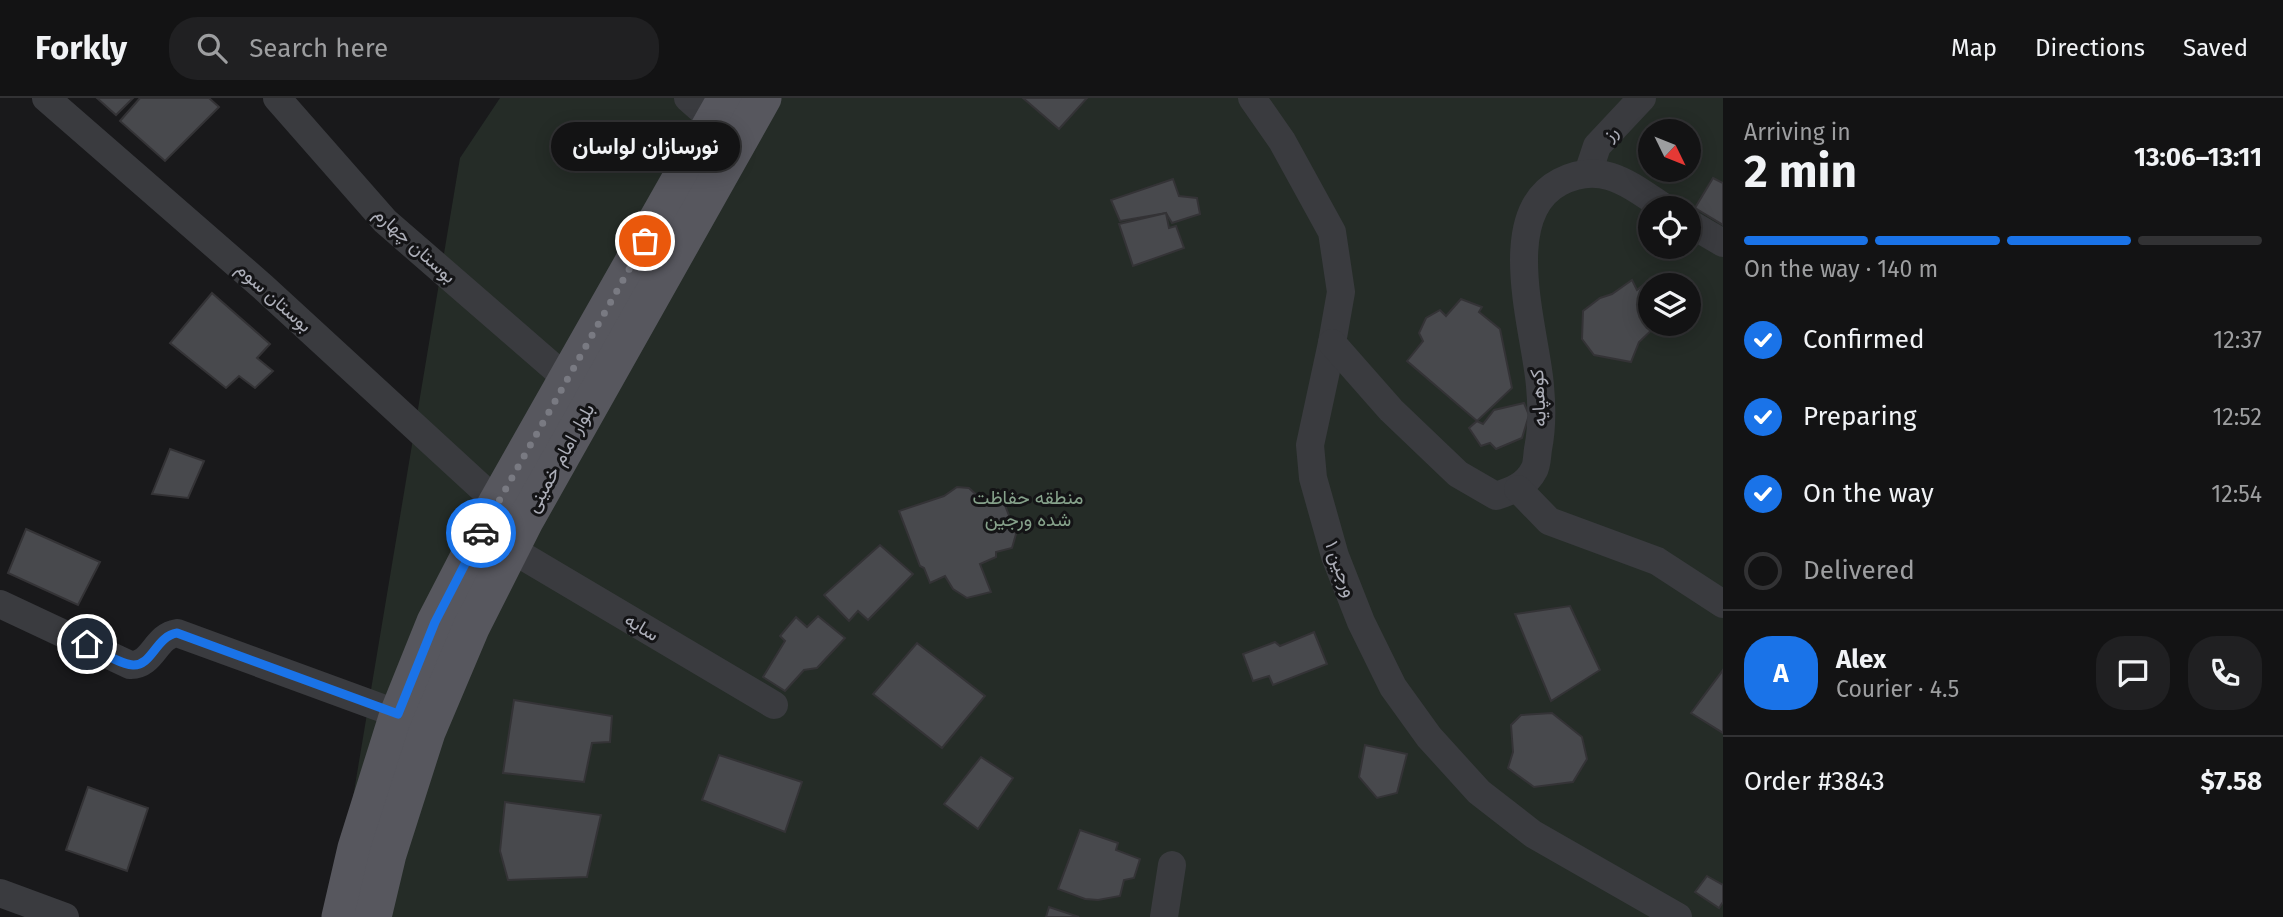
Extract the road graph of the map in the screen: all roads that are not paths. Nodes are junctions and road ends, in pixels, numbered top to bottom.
1 (46, 98) edge
2 (277, 98) edge
3 (763, 98) edge
4 (1252, 98) edge
5 (1643, 98) edge
6 (709, 106) edge
7 (1588, 173) junction
8 (1645, 196) edge
9 (1701, 230) edge
10 (1723, 243) edge
11 (1332, 343) junction
12 (567, 379) junction
13 (1518, 489) junction
14 (497, 502) junction
15 (510, 549) junction
16 (0, 604) edge
17 (1723, 604) edge
18 (774, 705) dead end
19 (398, 714) junction
20 (1172, 864) dead end
21 (0, 892) edge
22 (65, 917) edge
23 (340, 917) edge
24 (373, 917) edge
25 (1164, 917) edge
26 (1678, 917) edge

1 - 14 street, بوستان سوم
2 - 12 street, بوستان چهارم
3 - 15 main road, بلوار امام خمینی
4 - 11 street, ورجین ۱
5 - 7 street, رز
6 - 12 main road, بلوار امام خمینی
7 - 8 street
7 - 13 street, کوهپایه
9 - 10 street
11 - 13 street
11 - 26 street, ورجین ۱
12 - 14 main road, بلوار امام خمینی
13 - 17 street
14 - 19 main road, بلوار امام خمینی
15 - 18 street, سایه
15 - 24 main road, بلوار امام خمینی
16 - 19 street
19 - 23 main road, بلوار امام خمینی
20 - 25 street
21 - 22 street

